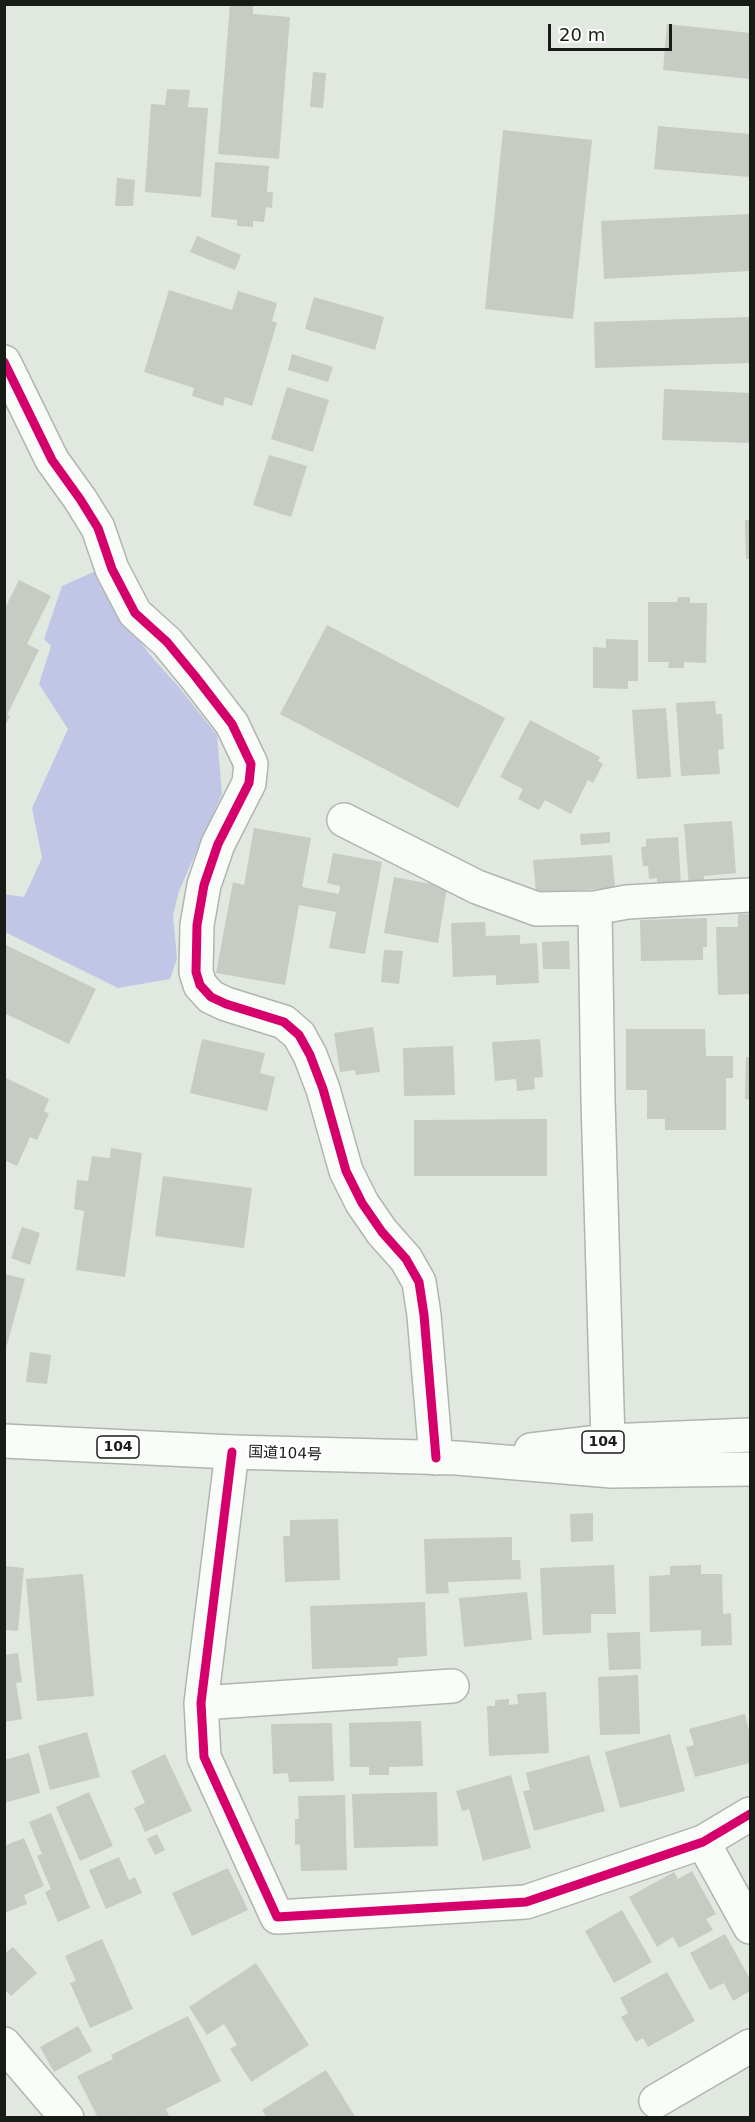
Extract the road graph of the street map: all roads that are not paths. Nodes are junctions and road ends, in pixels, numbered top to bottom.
1 (4, 362) edge
2 (344, 820) dead end
3 (750, 895) edge
4 (595, 908) junction
5 (750, 1435) edge
6 (4, 1441) edge
7 (608, 1441) junction
8 (232, 1452) junction
9 (447, 1458) junction
10 (750, 1469) edge
11 (452, 1686) dead end
12 (201, 1703) junction
13 (750, 1814) edge
14 (703, 1842) junction
15 (750, 1927) edge
16 (4, 2044) edge
17 (750, 2046) edge
18 (656, 2101) dead end
19 (67, 2118) edge

1 - 9 main road
2 - 4 main road
3 - 4 main road
4 - 7 main road
5 - 7 main road, 国道104号 / 104
6 - 8 main road, 国道104号 / 104
7 - 9 main road, 国道104号 / 104
8 - 9 main road, 国道104号 / 104
8 - 12 main road
9 - 10 main road, 国道104号 / 104
11 - 12 main road
12 - 14 main road
13 - 14 main road
14 - 15 main road
16 - 19 main road
17 - 18 main road

